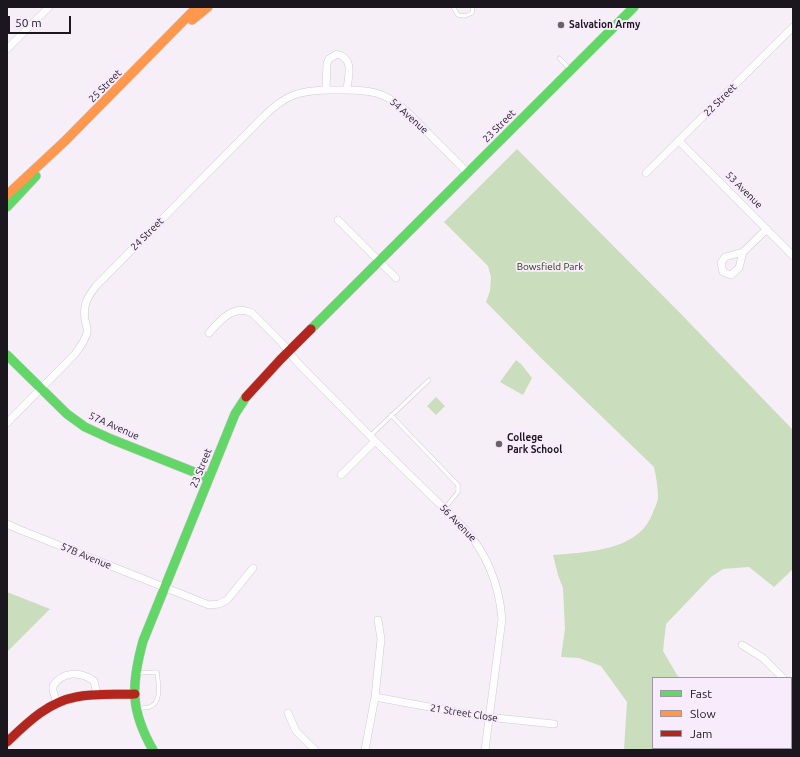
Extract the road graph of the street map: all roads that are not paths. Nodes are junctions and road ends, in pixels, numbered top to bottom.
1 (49, 7) edge
2 (197, 7) edge
3 (208, 7) edge
4 (453, 7) edge
5 (473, 7) edge
6 (629, 9) edge
7 (793, 27) edge
8 (160, 46) junction
9 (7, 49) edge
10 (559, 58) dead end
11 (571, 70) junction
12 (326, 90) junction
13 (347, 90) junction
14 (288, 97) joint
15 (65, 141) junction
16 (679, 141) junction
17 (468, 173) junction
18 (646, 173) dead end
19 (7, 195) edge
20 (7, 207) edge
21 (338, 220) dead end
22 (767, 229) junction
23 (743, 252) dead end
24 (793, 256) edge
25 (380, 262) junction
26 (396, 278) dead end
27 (209, 333) dead end
28 (289, 352) junction
29 (7, 355) edge
30 (429, 380) dead end
31 (41, 389) junction
32 (391, 416) junction
33 (7, 423) edge
34 (373, 439) junction
35 (341, 475) dead end
36 (209, 478) junction
37 (445, 508) junction
38 (7, 524) edge
39 (253, 568) dead end
40 (165, 588) junction
41 (378, 620) dead end
42 (742, 646) dead end
43 (135, 673) junction
44 (782, 677) edge
45 (135, 694) junction
46 (97, 695) junction
47 (375, 697) junction
48 (57, 703) junction
49 (136, 709) junction
50 (288, 713) dead end
51 (490, 717) junction
52 (554, 724) dead end
53 (7, 742) edge
54 (153, 750) edge
55 (315, 750) edge
56 (365, 750) edge
57 (485, 750) edge

1 - 9 street
2 - 8 street, 25 Street
3 - 8 street, 25 Street
4 - 5 lane
6 - 11 street, 23 Street
7 - 16 street, 22 Street
8 - 15 street, 25 Street
10 - 11 lane
11 - 17 street, 23 Street
12 - 13 street, 54 Avenue
12 - 13 street
12 - 14 street, 54 Avenue
13 - 17 street, 54 Avenue
14 - 31 street, 24 Street
15 - 19 street, 25 Street
15 - 20 street, 25 Street
16 - 18 street, 22 Street
16 - 22 street, 53 Avenue
17 - 25 street, 23 Street
21 - 25 street
22 - 23 street
22 - 24 street, 53 Avenue
25 - 26 street
25 - 28 street, 23 Street
27 - 28 street, 56 Avenue
28 - 34 street, 56 Avenue
28 - 36 street, 23 Street
29 - 31 street, 57A Avenue
30 - 32 lane
31 - 33 street, 24 Street
31 - 36 street, 57A Avenue
32 - 34 lane
32 - 37 lane
34 - 35 street
34 - 37 street, 56 Avenue
36 - 40 street, 23 Street
37 - 51 street, 56 Avenue
38 - 40 street, 57B Avenue
39 - 40 street, 57B Avenue
40 - 43 street, 23 Street
41 - 47 street
42 - 44 street
43 - 45 street, 23 Street
43 - 49 lane
45 - 46 street
45 - 49 street, 23 Street
46 - 48 street
46 - 48 street
47 - 51 street, 21 Street Close
47 - 56 street
48 - 53 street
49 - 54 street, 23 Street
50 - 55 street
51 - 52 street, 21 Street Close
51 - 57 street, 56 Avenue

